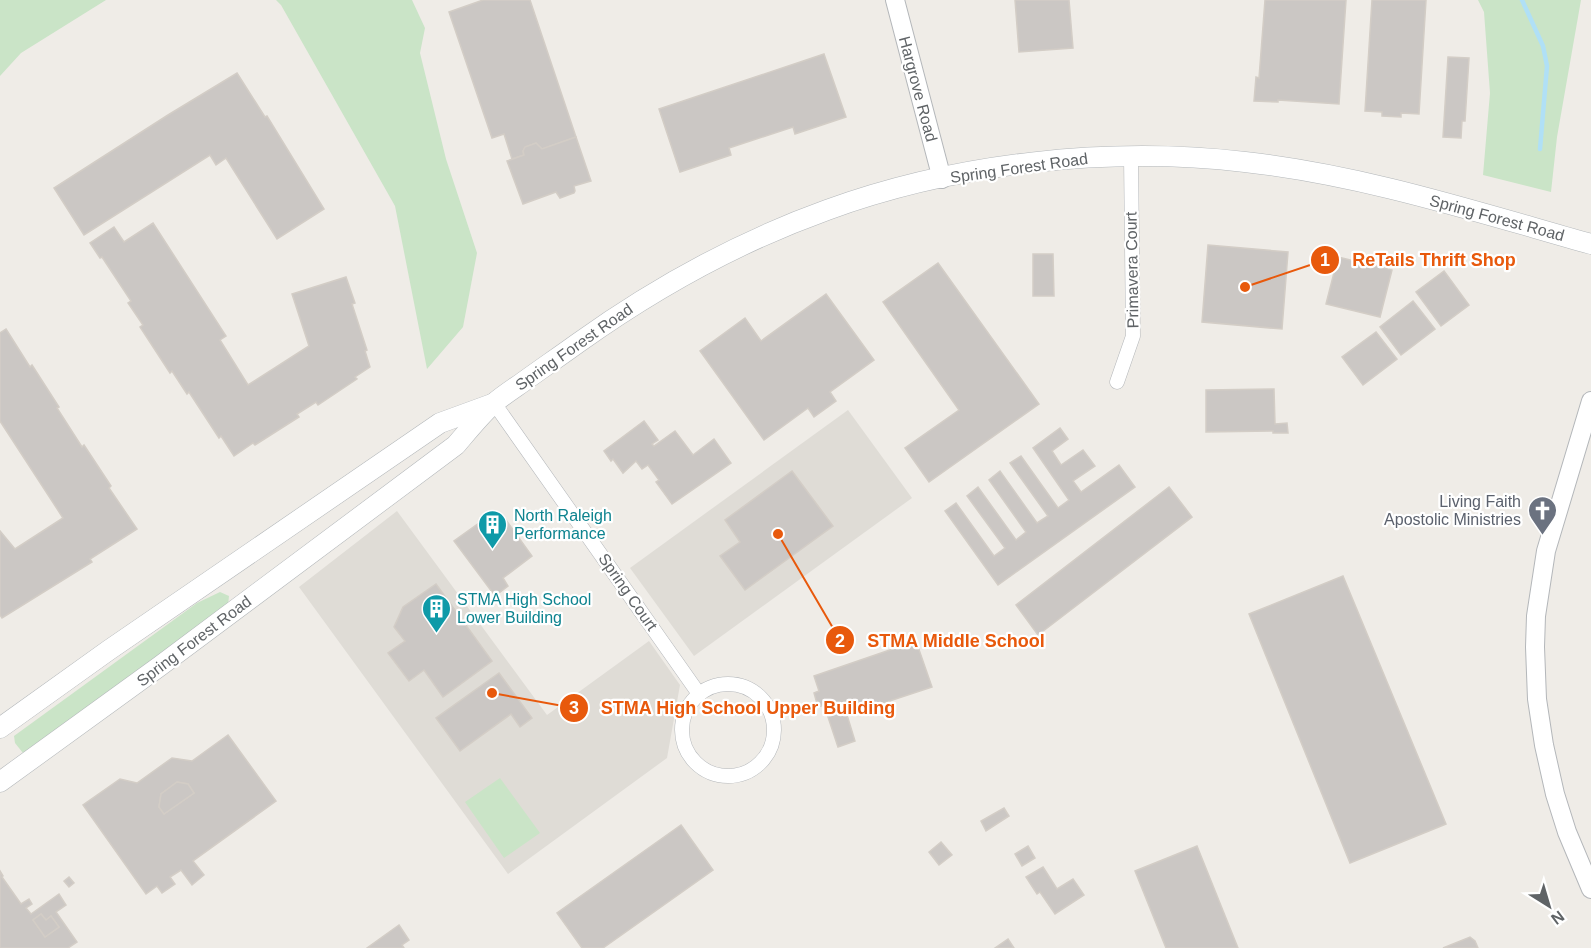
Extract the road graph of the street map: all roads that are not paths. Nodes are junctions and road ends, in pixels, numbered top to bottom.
1 (895, 0) edge
2 (1131, 156) junction
3 (942, 179) junction
4 (1591, 244) edge
5 (1117, 382) dead end
6 (1591, 401) edge
7 (494, 403) junction
8 (699, 694) junction
9 (0, 728) edge
10 (2, 774) edge
11 (1591, 889) edge

1 - 3 street, Hargrove Road
2 - 3 main road, Spring Forest Road
2 - 4 main road, Spring Forest Road
2 - 5 street, Primavera Court
3 - 7 main road, Spring Forest Road
6 - 11 street
7 - 8 street, Spring Court
7 - 9 main road, Spring Forest Road
7 - 10 main road, Spring Forest Road
8 - 8 street

